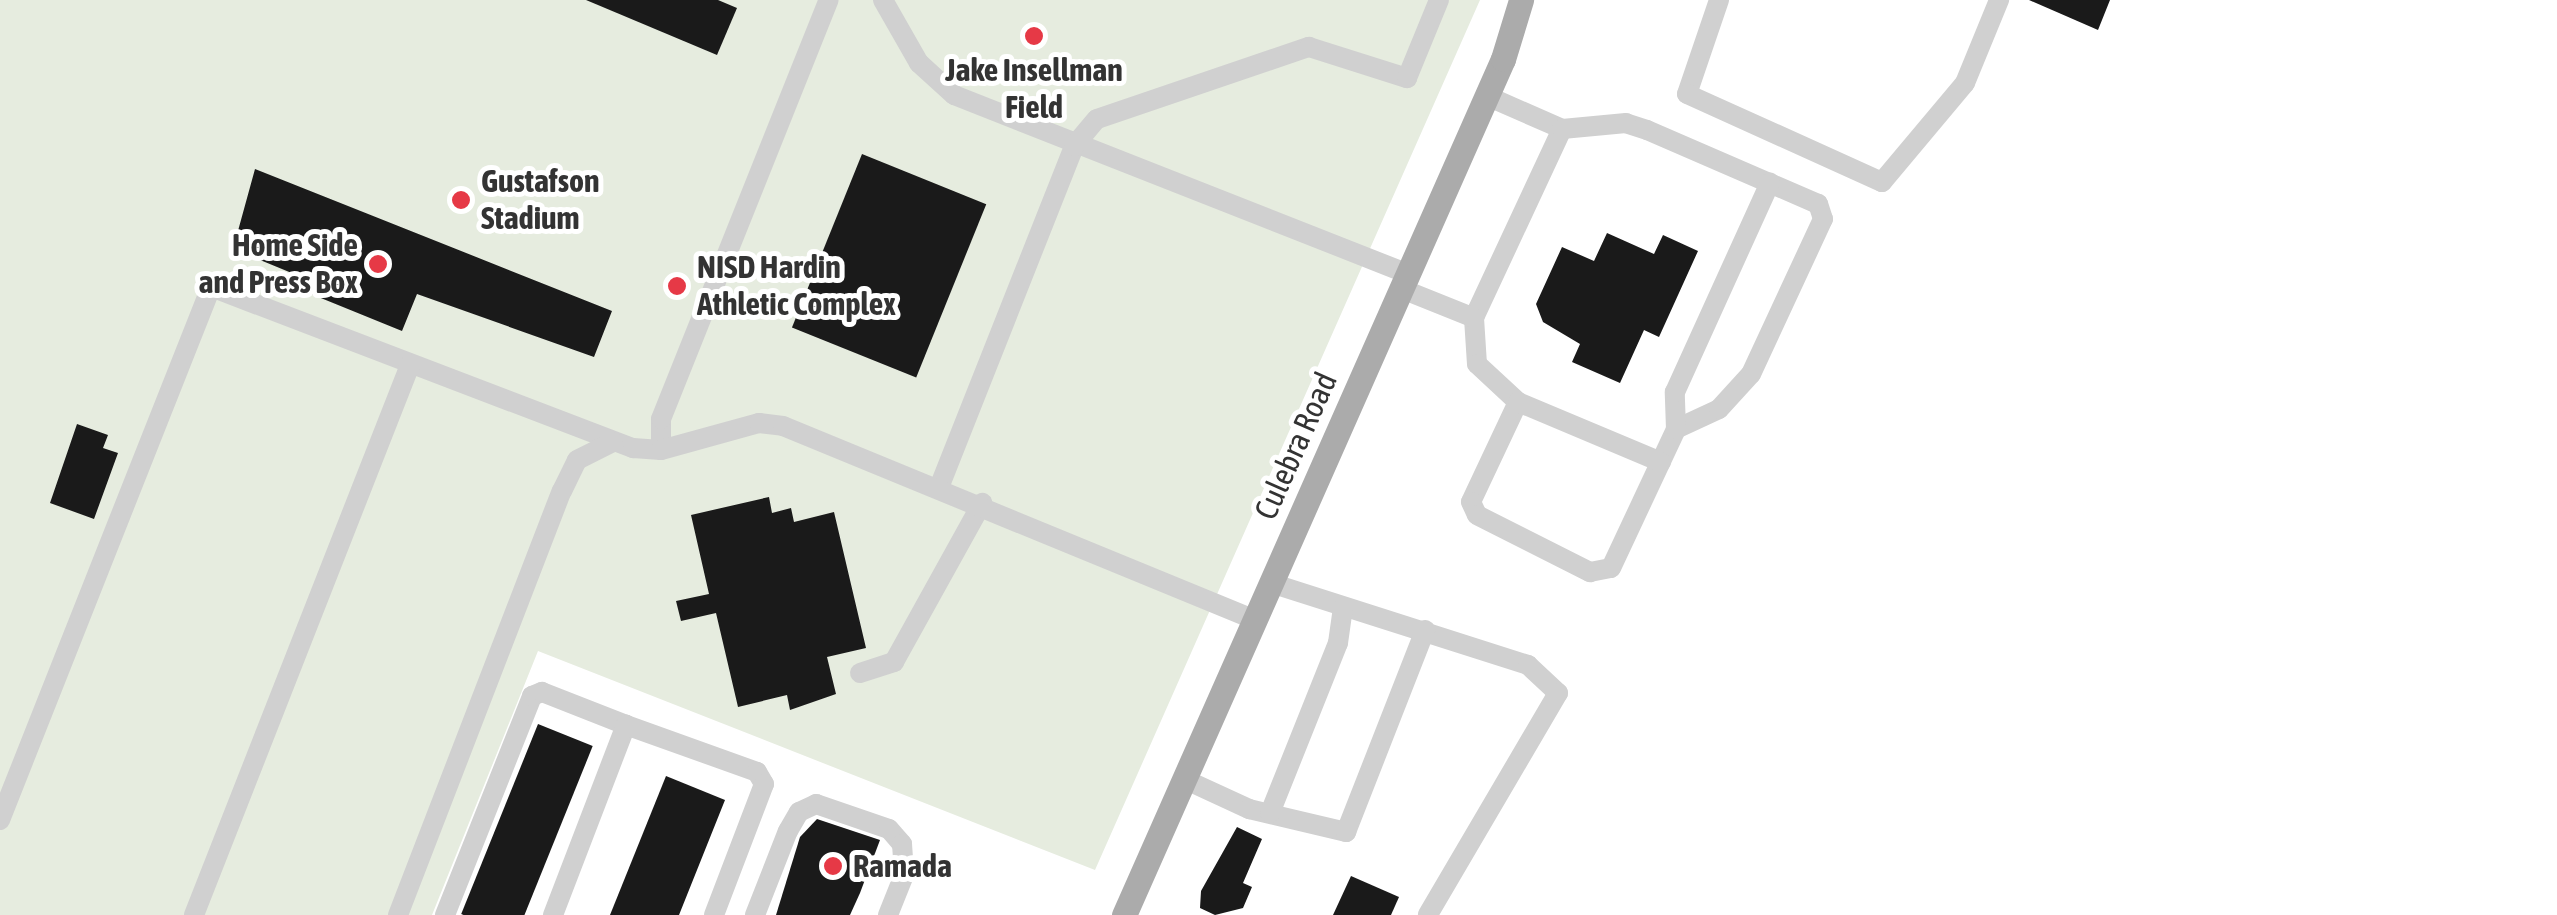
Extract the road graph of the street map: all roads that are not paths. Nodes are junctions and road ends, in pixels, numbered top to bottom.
1 (829, 0) edge
2 (883, 0) edge
3 (1439, 0) edge
4 (1521, 0) edge
5 (1719, 0) edge
6 (1999, 0) edge
7 (1488, 96) junction
8 (1562, 129) junction
9 (1074, 146) junction
10 (1770, 183) junction
11 (1405, 282) junction
12 (1474, 318) junction
13 (410, 365) junction
14 (1518, 402) junction
15 (1676, 429) junction
16 (613, 442) junction
17 (661, 450) junction
18 (1660, 462) junction
19 (940, 485) junction
20 (982, 503) junction
21 (1271, 583) junction
22 (1344, 607) junction
23 (1255, 620) junction
24 (1425, 630) junction
25 (860, 673) dead end
26 (626, 724) junction
27 (1184, 779) junction
28 (1270, 812) junction
29 (0, 820) edge
30 (194, 915) edge
31 (398, 915) edge
32 (445, 915) edge
33 (554, 915) edge
34 (714, 915) edge
35 (755, 915) edge
36 (888, 915) edge
37 (1124, 915) edge
38 (1428, 915) edge

1 - 17 lane
2 - 9 lane
3 - 9 lane
4 - 7 main road, Culebra Road
5 - 6 lane
7 - 8 lane
7 - 11 main road, Culebra Road
8 - 10 lane
8 - 12 lane
9 - 11 lane
9 - 19 lane
10 - 15 lane
10 - 15 lane
11 - 12 lane
11 - 21 main road, Culebra Road
12 - 14 lane
13 - 16 lane
13 - 29 lane
13 - 30 lane
14 - 18 lane
14 - 18 lane
15 - 18 lane
16 - 17 lane
16 - 31 lane
17 - 19 lane
19 - 20 lane
20 - 23 lane
20 - 25 lane
21 - 22 lane
21 - 23 main road, Culebra Road
22 - 24 lane
22 - 28 lane
23 - 27 main road, Culebra Road
24 - 28 lane
24 - 38 lane
26 - 32 lane
26 - 33 lane
26 - 34 lane
27 - 28 lane
27 - 37 main road, Culebra Road
35 - 36 lane

